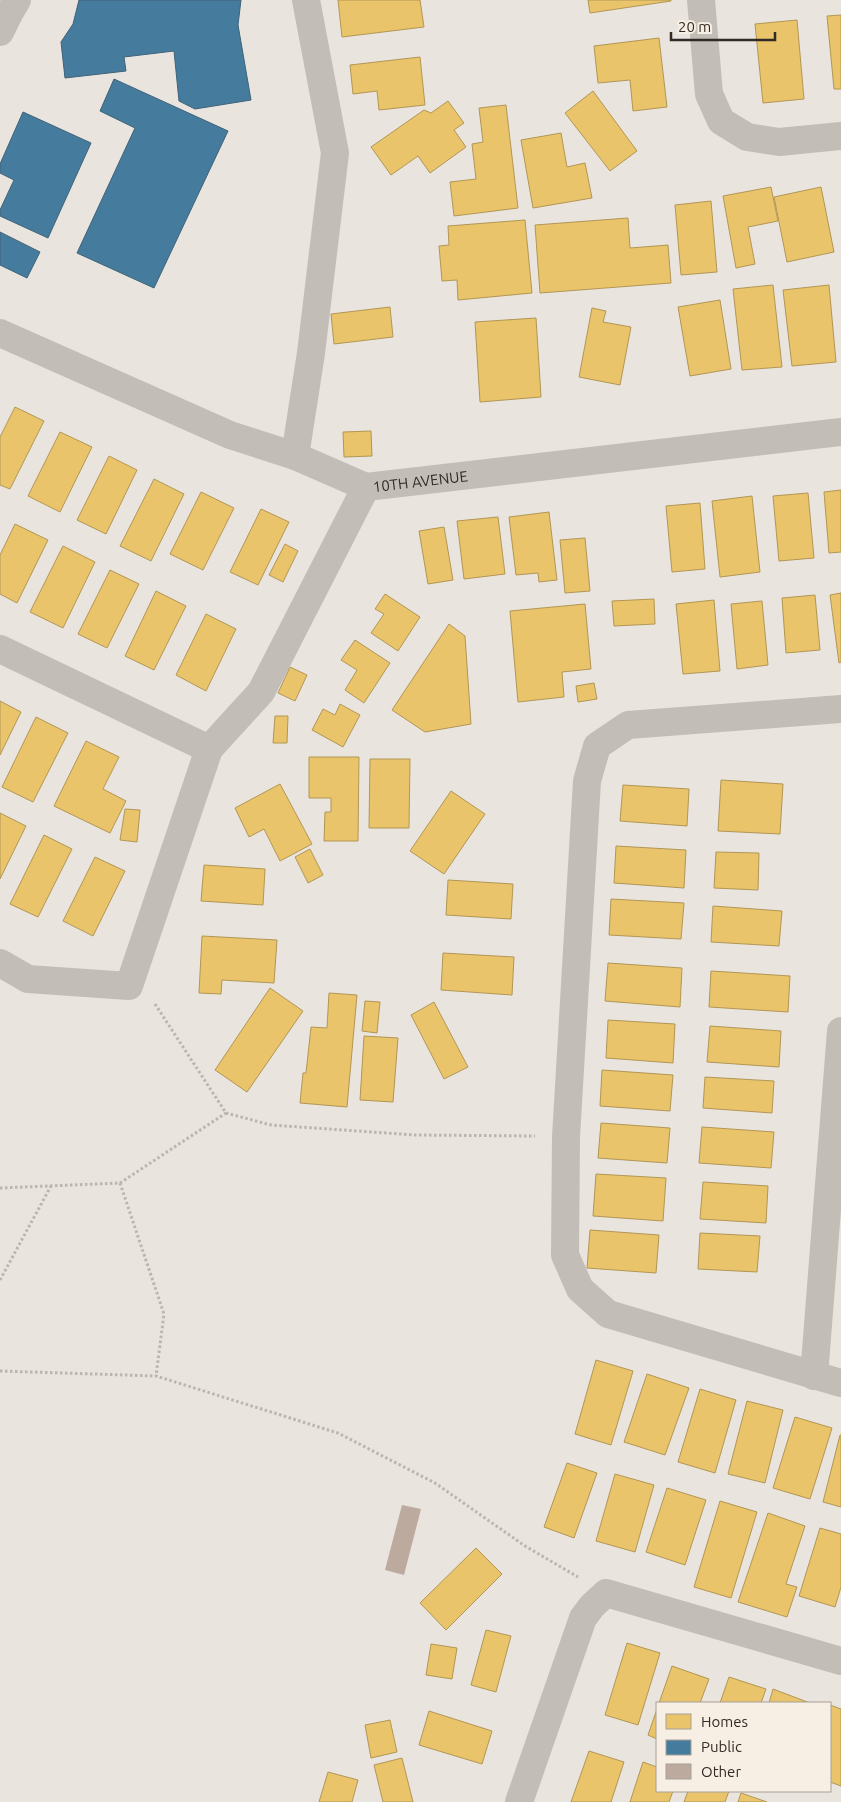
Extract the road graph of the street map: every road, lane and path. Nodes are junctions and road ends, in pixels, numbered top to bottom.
1 (18, 0) edge
2 (306, 0) edge
3 (701, 0) edge
4 (0, 32) edge
5 (841, 136) edge
6 (0, 333) edge
7 (841, 432) edge
8 (295, 456) junction
9 (366, 487) junction
10 (0, 649) edge
11 (841, 709) edge
12 (209, 749) junction
13 (0, 963) edge
14 (129, 986) junction
15 (841, 1030) edge
16 (226, 1112) junction
17 (566, 1137) junction
18 (120, 1183) junction
19 (51, 1186) junction
20 (0, 1188) edge
21 (0, 1280) edge
22 (0, 1371) edge
23 (156, 1376) junction
24 (814, 1376) junction
25 (841, 1383) edge
26 (606, 1593) junction
27 (841, 1661) edge
28 (519, 1802) edge

1 - 4 street
2 - 8 street
3 - 5 street
6 - 8 street, 10TH AVENUE
7 - 9 street, 10TH AVENUE
8 - 9 street, 10TH AVENUE
9 - 12 street
10 - 12 street
11 - 17 street
12 - 14 street
13 - 14 street
14 - 16 path
15 - 24 street
16 - 17 path
16 - 18 path
17 - 24 street
18 - 19 path
18 - 23 path
19 - 20 path
19 - 21 path
22 - 23 path
23 - 26 path
24 - 25 street
26 - 27 street
26 - 28 street

